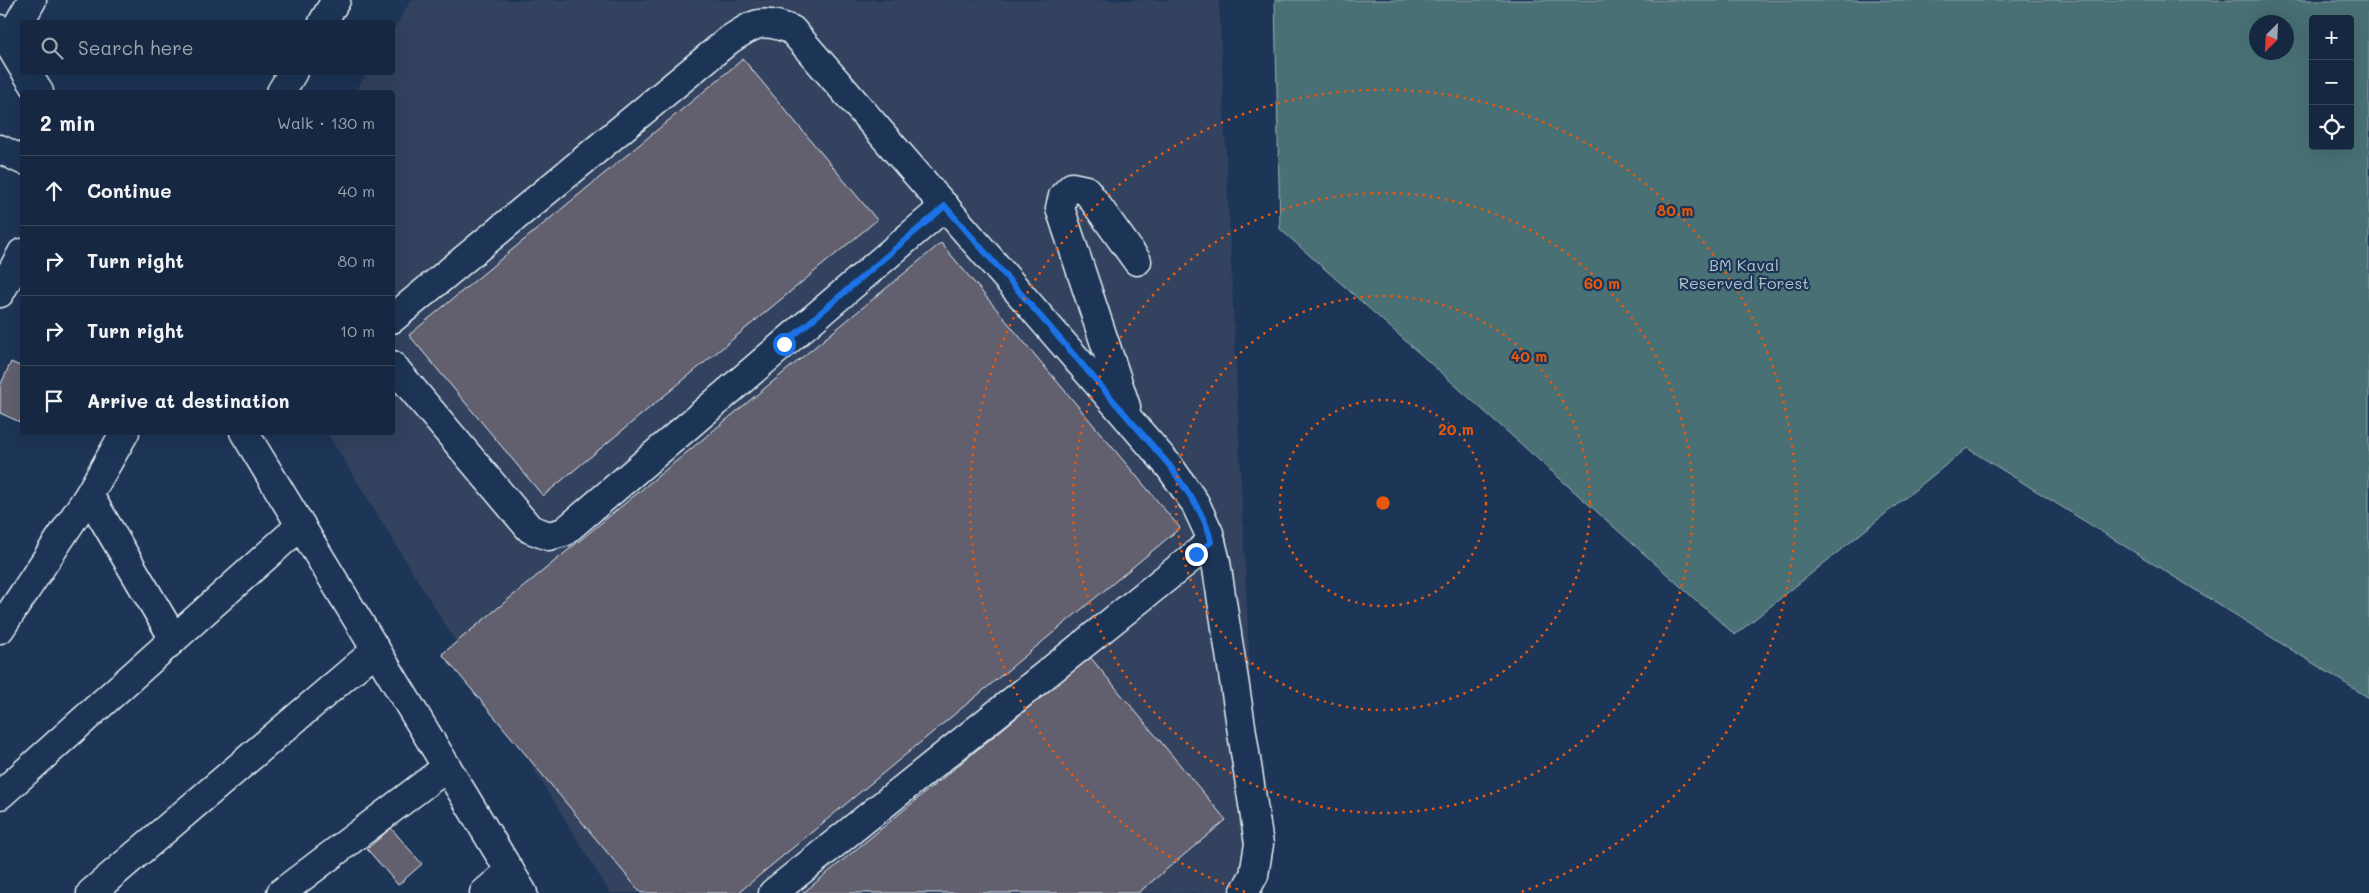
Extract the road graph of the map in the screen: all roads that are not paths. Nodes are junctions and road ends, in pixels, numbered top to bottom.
1 (32, 0) edge
2 (336, 0) edge
3 (324, 20) edge
4 (4, 36) edge
5 (20, 63) edge
6 (28, 75) edge
7 (291, 75) edge
8 (37, 90) edge
9 (282, 90) edge
10 (0, 149) edge
11 (20, 159) edge
12 (945, 206) junction
13 (20, 257) edge
14 (1137, 261) dead end
15 (0, 293) edge
16 (395, 317) edge
17 (395, 369) edge
18 (1130, 420) junction
19 (123, 435) edge
20 (246, 435) edge
21 (89, 495) junction
22 (300, 525) junction
23 (1211, 542) junction
24 (0, 629) edge
25 (174, 639) junction
26 (376, 650) junction
27 (447, 767) junction
28 (0, 795) edge
29 (516, 882) edge
30 (92, 893) edge
31 (281, 893) edge
32 (484, 893) edge
33 (773, 893) edge
34 (1244, 893) edge

1 - 4 street
2 - 3 street
4 - 5 street
6 - 8 street
7 - 9 street
10 - 11 street
12 - 16 street
12 - 17 street
12 - 18 street
13 - 15 street
14 - 18 street
18 - 23 street
19 - 21 street
20 - 22 street
21 - 24 street
21 - 25 street
22 - 25 street
22 - 26 street
23 - 33 street
23 - 34 street
25 - 28 street
26 - 27 street
26 - 30 street
27 - 29 street
27 - 31 street
29 - 32 street

